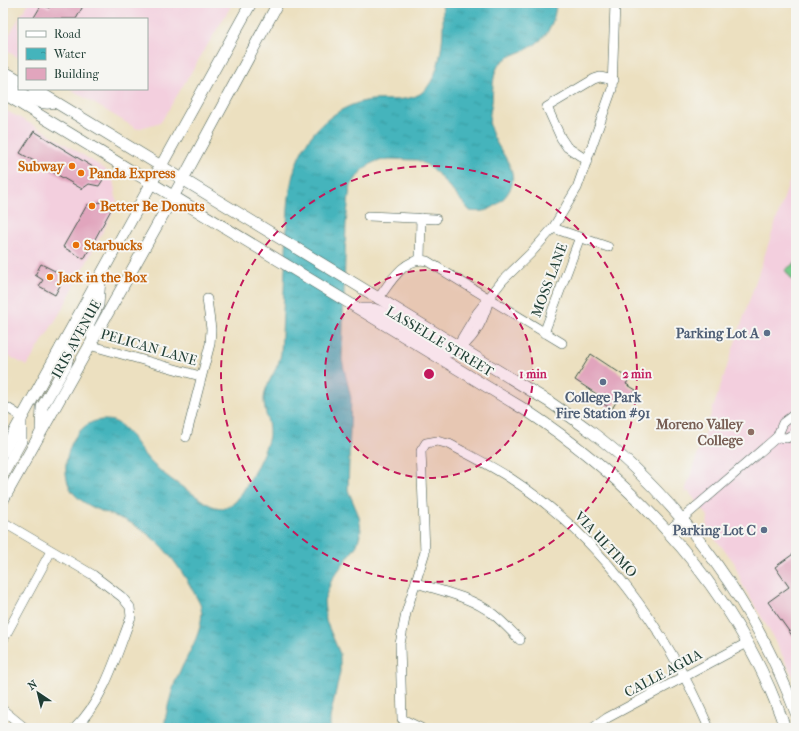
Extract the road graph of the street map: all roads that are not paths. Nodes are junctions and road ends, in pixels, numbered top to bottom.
1 (251, 3) edge
2 (278, 3) edge
3 (616, 3) edge
4 (3, 71) edge
5 (18, 79) edge
6 (614, 80) junction
7 (3, 83) edge
8 (36, 90) edge
9 (3, 93) edge
10 (55, 102) junction
11 (588, 161) junction
12 (160, 166) junction
13 (183, 179) junction
14 (152, 183) junction
15 (173, 195) junction
16 (368, 216) dead end
17 (420, 218) junction
18 (436, 219) dead end
19 (553, 228) junction
20 (580, 237) junction
21 (608, 247) dead end
22 (420, 259) junction
23 (100, 276) junction
24 (207, 299) dead end
25 (378, 299) junction
26 (489, 300) junction
27 (359, 309) junction
28 (544, 333) junction
29 (91, 341) junction
30 (562, 343) dead end
31 (61, 347) junction
32 (459, 348) junction
33 (200, 376) junction
34 (3, 405) edge
35 (796, 413) edge
36 (22, 418) junction
37 (41, 432) junction
38 (796, 432) edge
39 (186, 437) dead end
40 (777, 437) junction
41 (3, 452) edge
42 (3, 474) edge
43 (3, 500) edge
44 (682, 519) junction
45 (3, 522) edge
46 (668, 531) junction
47 (51, 551) junction
48 (416, 583) junction
49 (3, 640) edge
50 (520, 640) dead end
51 (747, 643) junction
52 (685, 677) junction
53 (795, 707) edge
54 (3, 710) edge
55 (25, 728) edge
56 (75, 728) edge
57 (421, 728) edge
58 (593, 728) edge
59 (709, 728) edge
60 (785, 728) edge

1 - 12 main road, IRIS AVENUE
2 - 13 main road, IRIS AVENUE
3 - 6 street
4 - 5 main road
6 - 11 street
6 - 11 street
7 - 10 main road
8 - 10 main road, LASSELLE STREET
9 - 14 main road, LASSELLE STREET
10 - 12 main road, LASSELLE STREET
11 - 19 street
12 - 13 main road, LASSELLE STREET
12 - 14 main road, IRIS AVENUE
13 - 15 main road, IRIS AVENUE
13 - 25 main road, LASSELLE STREET
14 - 15 main road, LASSELLE STREET
14 - 23 main road, IRIS AVENUE
15 - 27 main road, LASSELLE STREET
15 - 29 main road, IRIS AVENUE
16 - 17 street
17 - 18 street
17 - 22 street
19 - 20 street
19 - 26 street
20 - 21 street
20 - 28 street, MOSS LANE
22 - 25 street
22 - 26 street
23 - 29 main road
23 - 31 main road, IRIS AVENUE
24 - 33 street
25 - 32 main road, LASSELLE STREET
26 - 28 street
26 - 32 street
27 - 32 main road
27 - 46 main road, LASSELLE STREET
28 - 30 street
29 - 33 street, PELICAN LANE
29 - 37 main road, IRIS AVENUE
31 - 36 main road, IRIS AVENUE
31 - 37 main road
32 - 44 main road, LASSELLE STREET
33 - 39 street
34 - 36 street
35 - 40 street
36 - 41 main road, IRIS AVENUE
36 - 42 main road
37 - 43 main road, IRIS AVENUE
38 - 40 street
40 - 44 street
44 - 46 street
44 - 53 main road, LASSELLE STREET
45 - 47 street
46 - 51 main road, LASSELLE STREET
47 - 49 street
47 - 56 street
48 - 50 street
48 - 52 street, VIA ULTIMO
48 - 57 street
51 - 52 street, CALLE AGUA
51 - 53 main road
51 - 60 main road, LASSELLE STREET
52 - 58 street, CALLE AGUA
52 - 59 street, VIA ULTIMO
54 - 55 street

